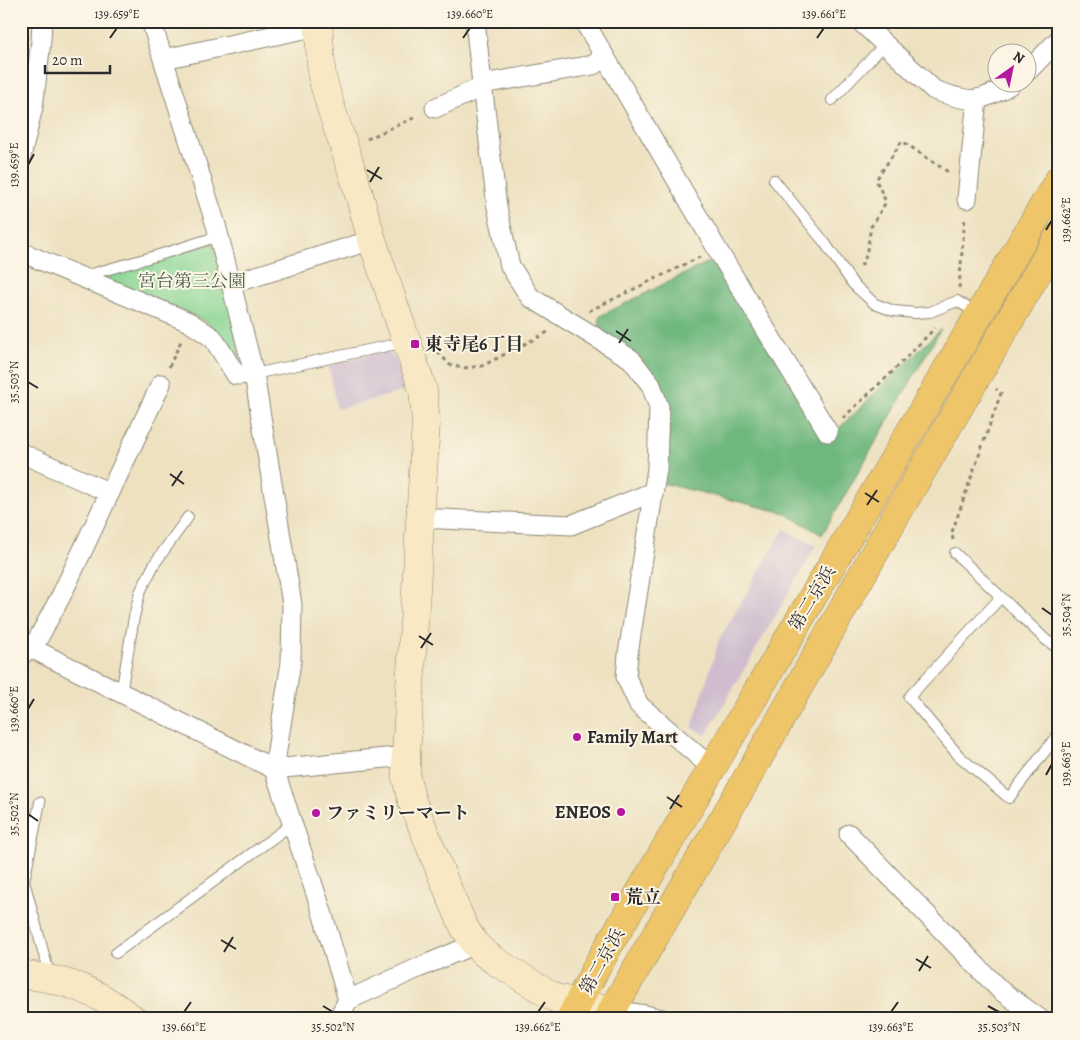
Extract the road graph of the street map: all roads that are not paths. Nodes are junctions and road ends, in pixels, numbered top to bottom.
1 (42, 21) edge
2 (151, 21) edge
3 (475, 21) edge
4 (584, 21) edge
5 (860, 21) edge
6 (318, 24) edge
7 (1059, 39) edge
8 (884, 44) junction
9 (605, 57) junction
10 (164, 59) junction
11 (1038, 61) edge
12 (482, 85) junction
13 (994, 92) edge
14 (977, 99) junction
15 (832, 100) dead end
16 (435, 108) road end
17 (21, 157) edge
18 (1059, 179) edge
19 (774, 180) dead end
20 (968, 193) road end
21 (219, 236) junction
22 (1059, 236) edge
23 (372, 240) junction
24 (21, 252) edge
25 (81, 277) junction
26 (231, 284) junction
27 (980, 314) junction
28 (407, 342) junction
29 (254, 374) junction
30 (161, 384) road end
31 (828, 432) road end
32 (21, 453) edge
33 (653, 492) junction
34 (110, 493) junction
35 (188, 517) dead end
36 (421, 518) junction
37 (954, 552) road end
38 (1000, 597) junction
39 (27, 645) edge
40 (1059, 649) edge
41 (21, 664) edge
42 (121, 693) junction
43 (1059, 733) edge
44 (406, 756) junction
45 (274, 768) junction
46 (712, 768) junction
47 (40, 802) dead end
48 (292, 824) junction
49 (849, 834) dead end
50 (475, 944) junction
51 (116, 953) dead end
52 (21, 974) edge
53 (51, 978) junction
54 (348, 1000) junction
55 (574, 1011) edge
56 (609, 1015) edge
57 (132, 1019) edge
58 (338, 1019) edge
59 (662, 1019) edge
60 (1040, 1019) edge

1 - 17 street
2 - 10 street
3 - 12 street
4 - 9 street
5 - 8 street
6 - 10 street
6 - 23 street
7 - 11 street
8 - 14 street
8 - 15 lane
9 - 12 street
9 - 31 street
10 - 21 street
12 - 16 street
12 - 33 street
13 - 14 street
14 - 20 street
18 - 27 highway, 第二京浜
19 - 27 lane
21 - 25 lane
21 - 26 street
22 - 56 highway, 第二京浜
23 - 26 street
23 - 28 street
24 - 25 street
25 - 29 street
26 - 29 street
27 - 46 highway, 第二京浜
28 - 29 lane
28 - 36 street
29 - 45 street
30 - 34 street
32 - 34 street
33 - 36 street
33 - 46 street
34 - 39 street
35 - 42 lane
36 - 44 street
37 - 38 lane
38 - 40 lane
38 - 43 lane
39 - 41 lane
39 - 42 street
42 - 45 street
44 - 45 street
44 - 50 street
45 - 48 street
46 - 55 highway, 第二京浜
47 - 53 lane
48 - 51 lane
48 - 54 street
49 - 60 street
50 - 54 street
50 - 55 street
52 - 53 street
53 - 57 street
54 - 58 street
55 - 56 street
56 - 59 street

